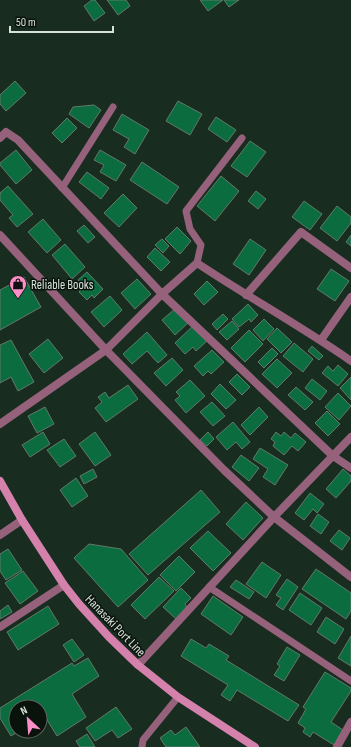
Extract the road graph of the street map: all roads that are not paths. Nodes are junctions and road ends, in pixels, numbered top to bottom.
1 (113, 107) dead end
2 (0, 138) edge
3 (242, 138) dead end
4 (62, 188) junction
5 (0, 235) edge
6 (197, 264) junction
7 (351, 268) edge
8 (162, 294) junction
9 (246, 295) junction
10 (351, 298) edge
11 (321, 340) junction
12 (106, 350) junction
13 (351, 361) edge
14 (0, 424) edge
15 (351, 436) edge
16 (333, 456) junction
17 (351, 468) edge
18 (0, 481) edge
19 (274, 517) junction
20 (22, 520) junction
21 (0, 535) edge
22 (351, 577) edge
23 (64, 585) junction
24 (209, 587) junction
25 (0, 627) edge
26 (138, 665) junction
27 (351, 681) edge
28 (178, 697) junction
29 (351, 722) edge
30 (142, 747) edge
31 (255, 747) edge
32 (337, 747) edge

1 - 4 lane
2 - 4 street
3 - 6 lane
4 - 8 street
5 - 12 street
6 - 8 street
6 - 9 street
7 - 9 street
8 - 12 street
8 - 16 street
9 - 11 street
10 - 11 street
11 - 13 street
12 - 14 street
12 - 19 street
15 - 16 street
16 - 17 street
16 - 19 street
18 - 20 main road, Hanasaki Port Line
19 - 22 street
19 - 24 street
20 - 21 street
20 - 23 main road, Hanasaki Port Line
23 - 25 street
23 - 26 main road, Hanasaki Port Line
24 - 26 street
24 - 27 lane
26 - 28 main road, Hanasaki Port Line
28 - 30 lane
28 - 31 main road, Hanasaki Port Line
29 - 32 street

